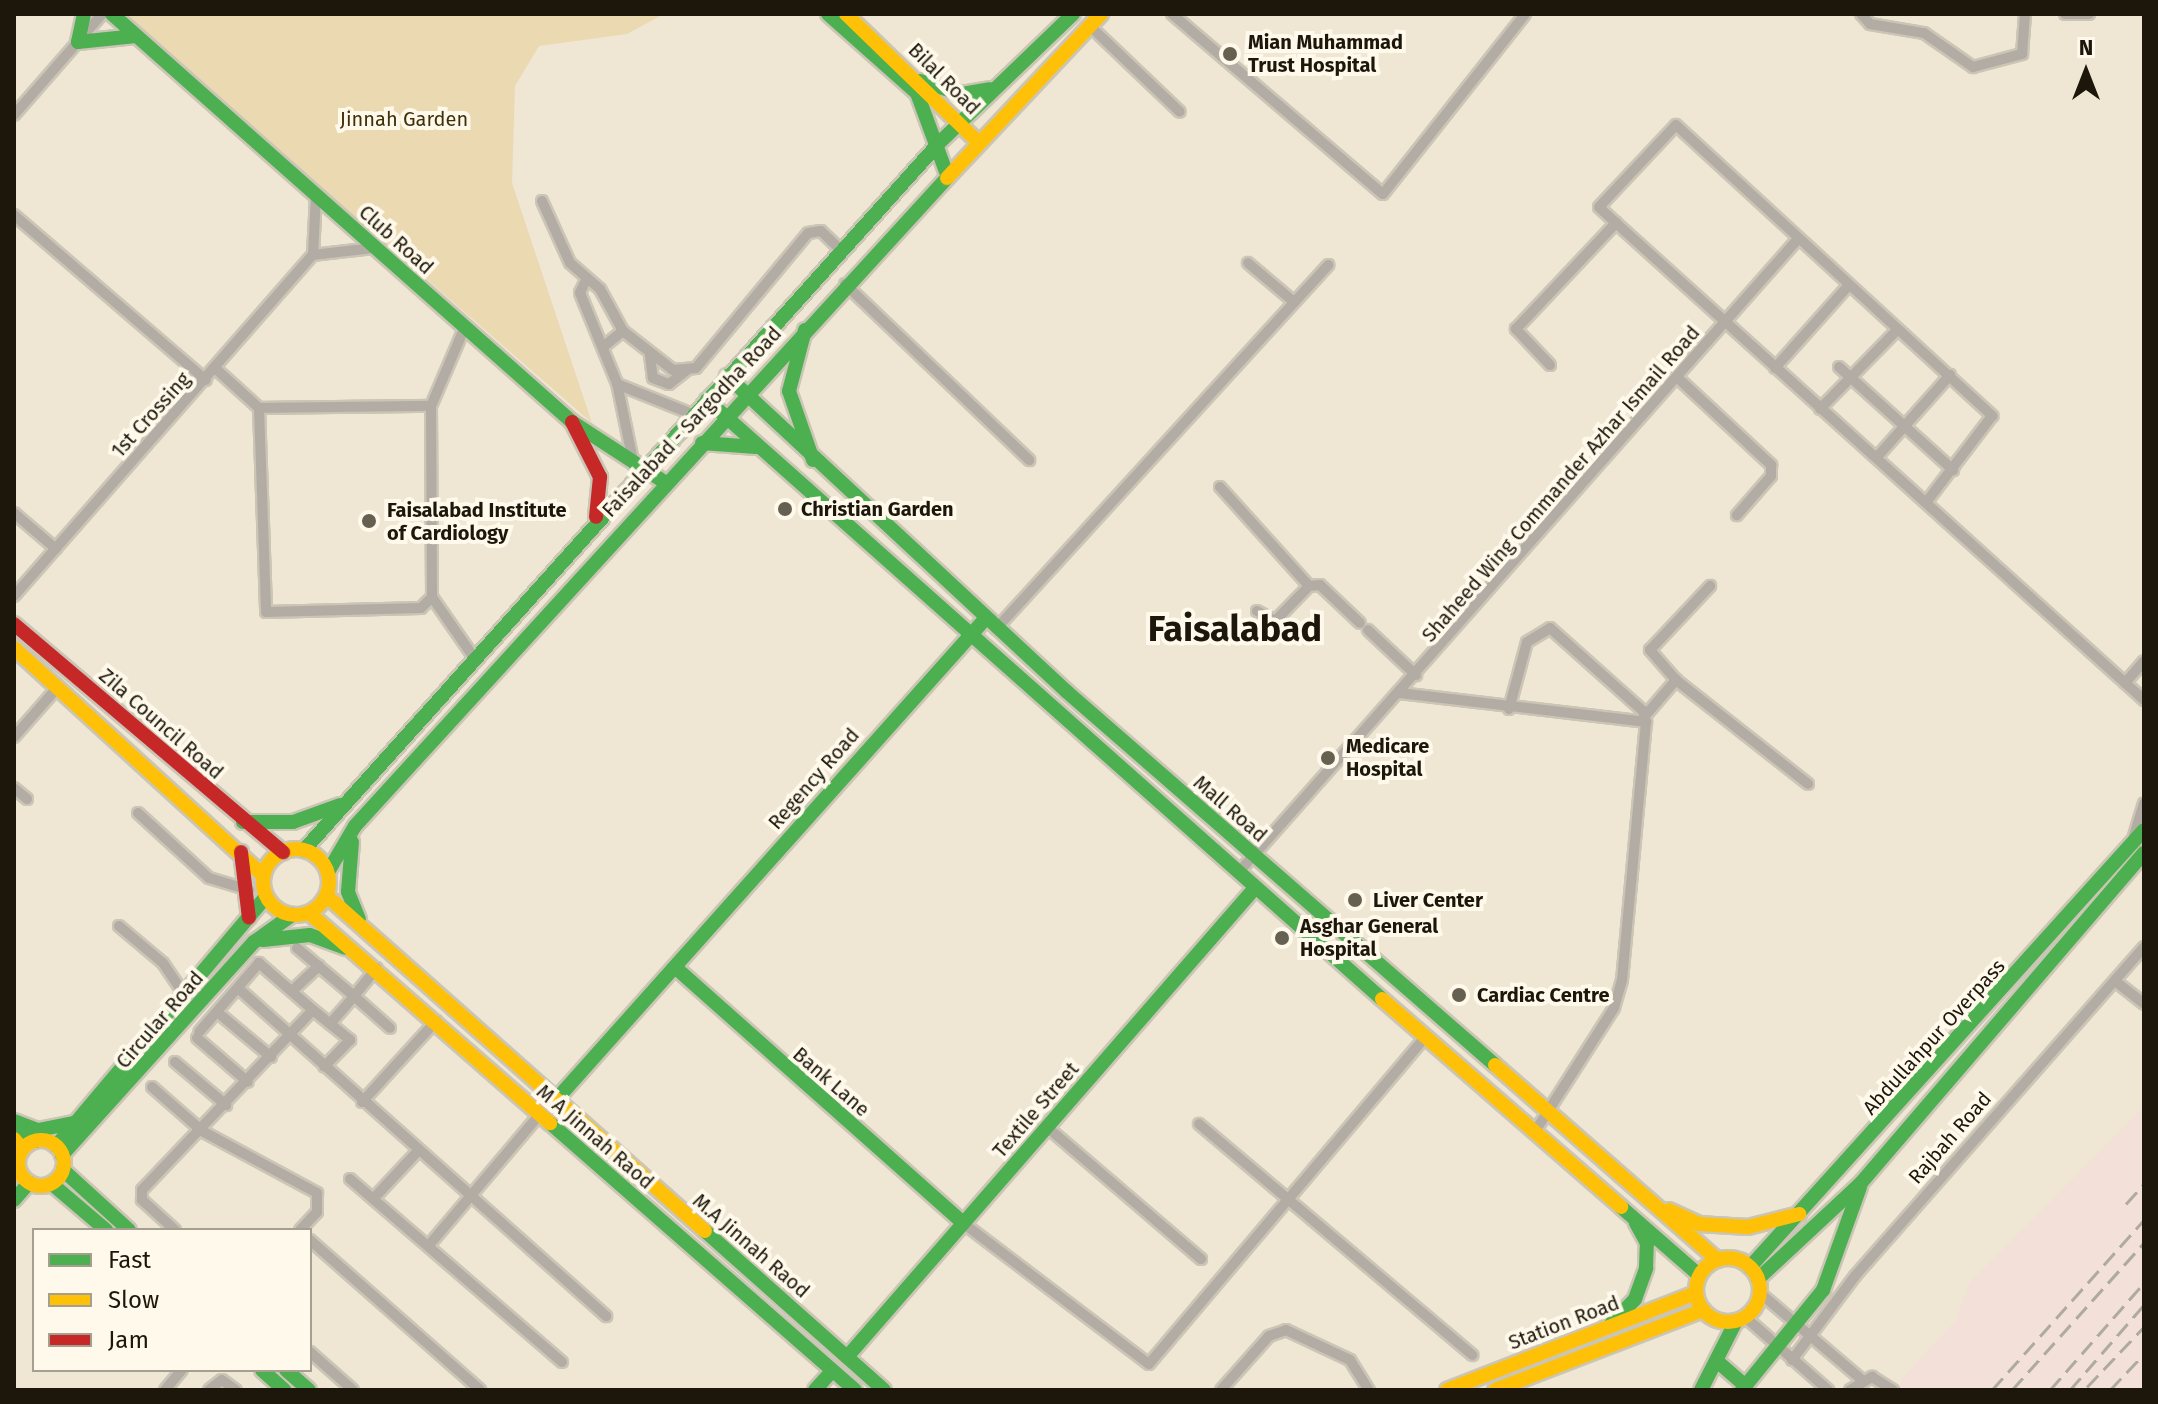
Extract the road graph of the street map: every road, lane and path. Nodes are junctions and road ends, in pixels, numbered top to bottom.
1 (84, 14) edge
2 (102, 14) edge
3 (112, 14) edge
4 (828, 14) edge
5 (846, 14) edge
6 (1073, 14) edge
7 (1101, 14) edge
8 (1172, 14) edge
9 (1525, 14) edge
10 (1861, 14) edge
11 (2025, 14) edge
12 (2065, 14) edge
13 (2089, 14) edge
14 (1090, 26) junction
15 (136, 36) junction
16 (78, 42) junction
17 (920, 81) junction
18 (1004, 81) junction
19 (1180, 112) dead end
20 (14, 115) edge
21 (959, 121) junction
22 (977, 141) junction
23 (939, 143) junction
24 (946, 172) junction
25 (315, 193) junction
26 (542, 201) dead end
27 (14, 215) edge
28 (1616, 223) junction
29 (1798, 239) junction
30 (375, 248) junction
31 (843, 252) junction
32 (313, 255) junction
33 (1248, 263) dead end
34 (1328, 265) dead end
35 (586, 280) junction
36 (845, 284) junction
37 (1848, 286) junction
38 (1294, 302) junction
39 (1725, 323) junction
40 (464, 329) junction
41 (805, 329) junction
42 (1897, 330) junction
43 (623, 331) junction
44 (603, 347) junction
45 (650, 355) junction
46 (1550, 365) dead end
47 (1839, 367) dead end
48 (1775, 368) junction
49 (216, 369) junction
50 (687, 370) junction
51 (1950, 375) junction
52 (727, 376) junction
53 (1850, 378) junction
54 (206, 380) junction
55 (1680, 380) junction
56 (617, 383) junction
57 (744, 396) junction
58 (707, 400) junction
59 (431, 406) junction
60 (259, 408) junction
61 (1820, 409) junction
62 (692, 414) junction
63 (724, 416) junction
64 (572, 422) junction
65 (1903, 425) junction
66 (702, 443) junction
67 (756, 447) junction
68 (1877, 457) junction
69 (813, 460) junction
70 (1029, 460) dead end
71 (638, 469) junction
72 (1953, 470) junction
73 (663, 481) junction
74 (1220, 487) dead end
75 (1928, 500) junction
76 (14, 513) edge
77 (1737, 515) dead end
78 (591, 525) junction
79 (56, 549) junction
80 (1309, 586) junction
81 (1710, 586) dead end
82 (14, 596) edge
83 (432, 597) junction
84 (1257, 611) dead end
85 (14, 624) edge
86 (991, 624) junction
87 (967, 638) junction
88 (14, 648) edge
89 (475, 659) junction
90 (2144, 661) edge
91 (1416, 675) junction
92 (1676, 680) junction
93 (2125, 683) junction
94 (58, 687) junction
95 (1400, 693) junction
96 (2144, 700) edge
97 (1509, 709) junction
98 (1646, 719) junction
99 (16, 731) edge
100 (369, 783) junction
101 (1808, 784) dead end
102 (14, 788) edge
103 (383, 794) junction
104 (356, 796) junction
105 (27, 799) dead end
106 (2144, 803) edge
107 (138, 813) dead end
108 (241, 822) junction
109 (355, 826) junction
110 (2144, 830) edge
111 (2138, 848) edge
112 (304, 850) junction
113 (241, 852) junction
114 (283, 852) junction
115 (1253, 856) junction
116 (328, 872) junction
117 (1238, 873) junction
118 (264, 876) junction
119 (1255, 888) junction
120 (249, 890) junction
121 (327, 896) junction
122 (266, 897) junction
123 (309, 913) junction
124 (292, 915) junction
125 (249, 918) junction
126 (119, 926) dead end
127 (376, 941) junction
128 (254, 942) junction
129 (2144, 947) edge
130 (297, 948) dead end
131 (364, 956) junction
132 (319, 966) junction
133 (378, 966) junction
134 (676, 968) junction
135 (2115, 981) junction
136 (239, 989) junction
137 (292, 991) junction
138 (184, 994) junction
139 (354, 996) junction
140 (2144, 1004) edge
141 (313, 1010) junction
142 (222, 1016) dead end
143 (436, 1021) junction
144 (330, 1024) junction
145 (390, 1028) dead end
146 (291, 1036) junction
147 (1425, 1037) junction
148 (271, 1057) junction
149 (175, 1062) dead end
150 (324, 1067) junction
151 (248, 1082) junction
152 (152, 1087) dead end
153 (555, 1101) junction
154 (362, 1102) junction
155 (226, 1105) junction
156 (1547, 1112) junction
157 (539, 1115) junction
158 (14, 1121) edge
159 (75, 1122) junction
160 (1199, 1124) dead end
161 (1047, 1127) junction
162 (202, 1131) junction
163 (1534, 1133) junction
164 (24, 1143) edge
165 (418, 1151) junction
166 (60, 1157) junction
167 (19, 1176) edge
168 (350, 1179) dead end
169 (1861, 1183) junction
170 (52, 1184) junction
171 (471, 1196) junction
172 (374, 1198) junction
173 (14, 1200) edge
174 (1288, 1201) junction
175 (1651, 1202) junction
176 (1630, 1213) junction
177 (1801, 1213) junction
178 (963, 1223) junction
179 (104, 1228) edge
180 (127, 1228) edge
181 (173, 1228) edge
182 (302, 1228) edge
183 (312, 1242) edge
184 (430, 1244) junction
185 (1201, 1259) dead end
186 (1718, 1260) junction
187 (1699, 1275) junction
188 (1756, 1279) junction
189 (1696, 1293) junction
190 (1703, 1310) junction
191 (606, 1316) dead end
192 (1741, 1319) junction
193 (1605, 1330) junction
194 (1804, 1331) junction
195 (1779, 1348) junction
196 (312, 1354) edge
197 (1472, 1355) dead end
198 (847, 1357) junction
199 (1792, 1360) junction
200 (562, 1362) dead end
201 (1718, 1362) junction
202 (832, 1371) junction
203 (180, 1372) edge
204 (264, 1372) edge
205 (288, 1372) edge
206 (1861, 1379) junction
207 (1744, 1388) edge
208 (165, 1390) edge
209 (209, 1390) edge
210 (236, 1390) edge
211 (284, 1390) edge
212 (309, 1390) edge
213 (353, 1390) edge
214 (480, 1390) edge
215 (815, 1390) edge
216 (855, 1390) edge
217 (884, 1390) edge
218 (1221, 1390) edge
219 (1369, 1390) edge
220 (1447, 1390) edge
221 (1495, 1390) edge
222 (1701, 1390) edge
223 (1828, 1390) edge
224 (1850, 1390) edge
225 (1893, 1390) edge

1 - 16 main road
2 - 16 street
3 - 15 main road, Club Road
4 - 23 main road, Bilal Road
5 - 17 main road, Bilal Road
6 - 18 main road, Faisalabad - Sargodha Road
7 - 14 main road, Faisalabad - Sargodha Road
8 - 9 street
10 - 11 street
12 - 13 street
14 - 19 street
14 - 22 main road, Faisalabad - Sargodha Road
15 - 16 main road
15 - 25 main road, Club Road
16 - 20 street
17 - 18 main road
17 - 21 main road, Bilal Road
18 - 21 main road, Faisalabad - Sargodha Road
21 - 22 main road, Bilal Road
21 - 23 main road, Faisalabad - Sargodha Road
22 - 24 main road, Faisalabad - Sargodha Road
23 - 24 main road, Bilal Road
23 - 31 main road, Faisalabad - Sargodha Road
24 - 36 main road, Faisalabad - Sargodha Road
25 - 30 main road, Club Road
25 - 32 street
26 - 35 street
27 - 54 street
28 - 29 street
28 - 39 street
28 - 46 street
29 - 37 street
29 - 39 street
30 - 32 street
30 - 40 main road, Club Road
31 - 50 street
31 - 52 main road, Faisalabad - Sargodha Road
32 - 49 street, 1st Crossing
33 - 38 street
34 - 38 street
35 - 43 street
35 - 44 street
36 - 41 main road, Faisalabad - Sargodha Road
36 - 70 street
37 - 42 street
37 - 48 street
38 - 86 street
39 - 48 street, Shaheed Wing Commander Azhar Ismail Road
39 - 55 street, Shaheed Wing Commander Azhar Ismail Road
40 - 59 street
40 - 64 main road, Club Road
41 - 57 main road, Faisalabad - Sargodha Road
41 - 69 main road
42 - 51 street
42 - 53 street
43 - 44 street
43 - 45 street
44 - 56 street
45 - 50 street
45 - 50 street
47 - 53 street
48 - 61 street, Shaheed Wing Commander Azhar Ismail Road
49 - 54 street, 1st Crossing
49 - 60 street
51 - 65 street
51 - 72 street
52 - 57 main road, Mall Road
52 - 58 main road, Faisalabad - Sargodha Road
53 - 61 street
53 - 65 street
54 - 79 street, 1st Crossing
55 - 77 street
55 - 91 street, Shaheed Wing Commander Azhar Ismail Road
56 - 62 street
56 - 71 street
57 - 63 main road, Faisalabad - Sargodha Road
57 - 69 main road, Mall Road
58 - 62 main road, Faisalabad - Sargodha Road
58 - 63 main road
59 - 60 street
59 - 83 street
60 - 83 street
61 - 68 street, Shaheed Wing Commander Azhar Ismail Road
62 - 71 main road, Faisalabad - Sargodha Road
63 - 66 main road, Faisalabad - Sargodha Road
63 - 67 main road
64 - 71 main road, Club Road
64 - 78 main road
65 - 68 street
65 - 72 street
66 - 67 main road
66 - 73 main road, Faisalabad - Sargodha Road
67 - 87 main road
68 - 75 street, Shaheed Wing Commander Azhar Ismail Road
69 - 86 main road, Mall Road
71 - 73 main road, Club Road
71 - 78 main road, Faisalabad - Sargodha Road
72 - 75 street
73 - 103 main road, Faisalabad - Sargodha Road
74 - 80 street
75 - 93 street, Shaheed Wing Commander Azhar Ismail Road
76 - 79 street
78 - 89 main road, Faisalabad - Sargodha Road
79 - 82 street, 1st Crossing
80 - 84 street
80 - 91 street
81 - 92 street
83 - 89 street
85 - 108 main road, Zila Council Road
86 - 87 main road, Regency Road
86 - 115 main road, Mall Road
87 - 117 main road
87 - 134 main road, Regency Road
88 - 94 main road, Zila Council Road
89 - 100 main road, Faisalabad - Sargodha Road
90 - 93 street
91 - 95 street, Shaheed Wing Commander Azhar Ismail Road
92 - 98 street
92 - 101 street
93 - 96 street, Shaheed Wing Commander Azhar Ismail Road
94 - 99 street
94 - 113 main road, Zila Council Road
95 - 97 street
95 - 115 street, Shaheed Wing Commander Azhar Ismail Road
97 - 98 street
97 - 98 street
98 - 156 street
100 - 103 main road
100 - 104 main road, Faisalabad - Sargodha Road
102 - 105 street
103 - 109 main road, Faisalabad - Sargodha Road
104 - 108 main road
104 - 112 main road, Faisalabad - Sargodha Road
106 - 111 street
107 - 120 street
108 - 114 main road, Zila Council Road
109 - 116 main road, Faisalabad - Sargodha Road
109 - 127 main road
110 - 111 main road, Abdullahpur Overpass
111 - 169 main road, Abdullahpur Overpass
111 - 177 main road, Abdullahpur Overpass
112 - 114 main road
112 - 116 main road
113 - 118 main road, Zila Council Road
113 - 120 main road
114 - 118 main road
115 - 117 street, Shaheed Wing Commander Azhar Ismail Road
115 - 156 main road, Mall Road
116 - 121 main road
117 - 119 main road
118 - 122 main road
119 - 147 main road
119 - 161 main road, Textile Street
120 - 125 main road
121 - 123 main road
121 - 127 main road, M A Jinnah Raod
122 - 124 main road
122 - 125 main road, Circular Road
123 - 124 main road
123 - 131 main road, M A Jinnah Raod
124 - 128 main road, Circular Road
125 - 138 main road, Circular Road
126 - 138 street
127 - 131 main road
127 - 153 main road, M A Jinnah Raod
128 - 131 main road
128 - 166 main road, Circular Road
129 - 135 street, Rajbah Road
130 - 132 street
131 - 133 main road, M A Jinnah Raod
132 - 137 street
132 - 139 street
133 - 139 street
133 - 143 main road, M A Jinnah Raod
134 - 153 main road, Regency Road
134 - 178 main road, Bank Lane
135 - 140 street
135 - 194 street, Rajbah Road
136 - 137 street
136 - 146 street
136 - 151 street
137 - 141 street
138 - 159 main road, Circular Road
139 - 144 street
139 - 145 street
141 - 144 street
141 - 146 street
142 - 148 street
143 - 154 street
143 - 157 main road, M A Jinnah Raod
144 - 150 street
146 - 148 street
146 - 150 street
147 - 163 main road
147 - 174 street
148 - 151 street
149 - 155 street
150 - 154 street
151 - 155 street
152 - 162 street
153 - 198 main road, M.A Jinnah Raod
154 - 165 street
155 - 162 street
156 - 163 street
156 - 175 main road, Mall Road
157 - 171 street
157 - 202 main road, M A Jinnah Raod
158 - 159 main road
158 - 164 main road
159 - 166 main road, Circular Road
160 - 174 street
161 - 178 main road, Textile Street
161 - 185 street
162 - 181 street
162 - 182 street
163 - 176 main road
164 - 166 main road
164 - 167 main road
165 - 171 street
165 - 172 street
166 - 170 main road
166 - 180 main road
167 - 170 main road
167 - 173 main road
168 - 172 street
169 - 188 main road, Abdullahpur Overpass
169 - 194 main road, Rajbah Road
170 - 179 main road
171 - 184 street
171 - 191 street
172 - 184 street
174 - 178 street
174 - 197 street
175 - 177 main road
175 - 186 main road, Mall Road
176 - 187 main road
176 - 193 main road
177 - 188 main road, Abdullahpur Overpass
178 - 198 main road, Textile Street
183 - 214 street
184 - 200 street
186 - 187 main road
186 - 188 main road
187 - 189 main road
188 - 192 main road
188 - 194 street
189 - 190 main road
189 - 193 main road, Station Road
190 - 192 main road
190 - 221 main road, Station Road
192 - 195 street
192 - 201 main road
193 - 220 main road, Station Road
194 - 195 main road, Rajbah Road
194 - 199 street, Rajbah Road
194 - 206 street
195 - 199 street
195 - 207 main road, Rajbah Road
196 - 213 street
198 - 217 main road, M.A Jinnah Raod
199 - 223 street
201 - 207 main road
201 - 222 main road
202 - 215 main road
202 - 216 main road, M A Jinnah Raod
203 - 208 street
204 - 211 main road
205 - 212 main road
206 - 224 street
206 - 225 street
209 - 210 street
218 - 219 street

